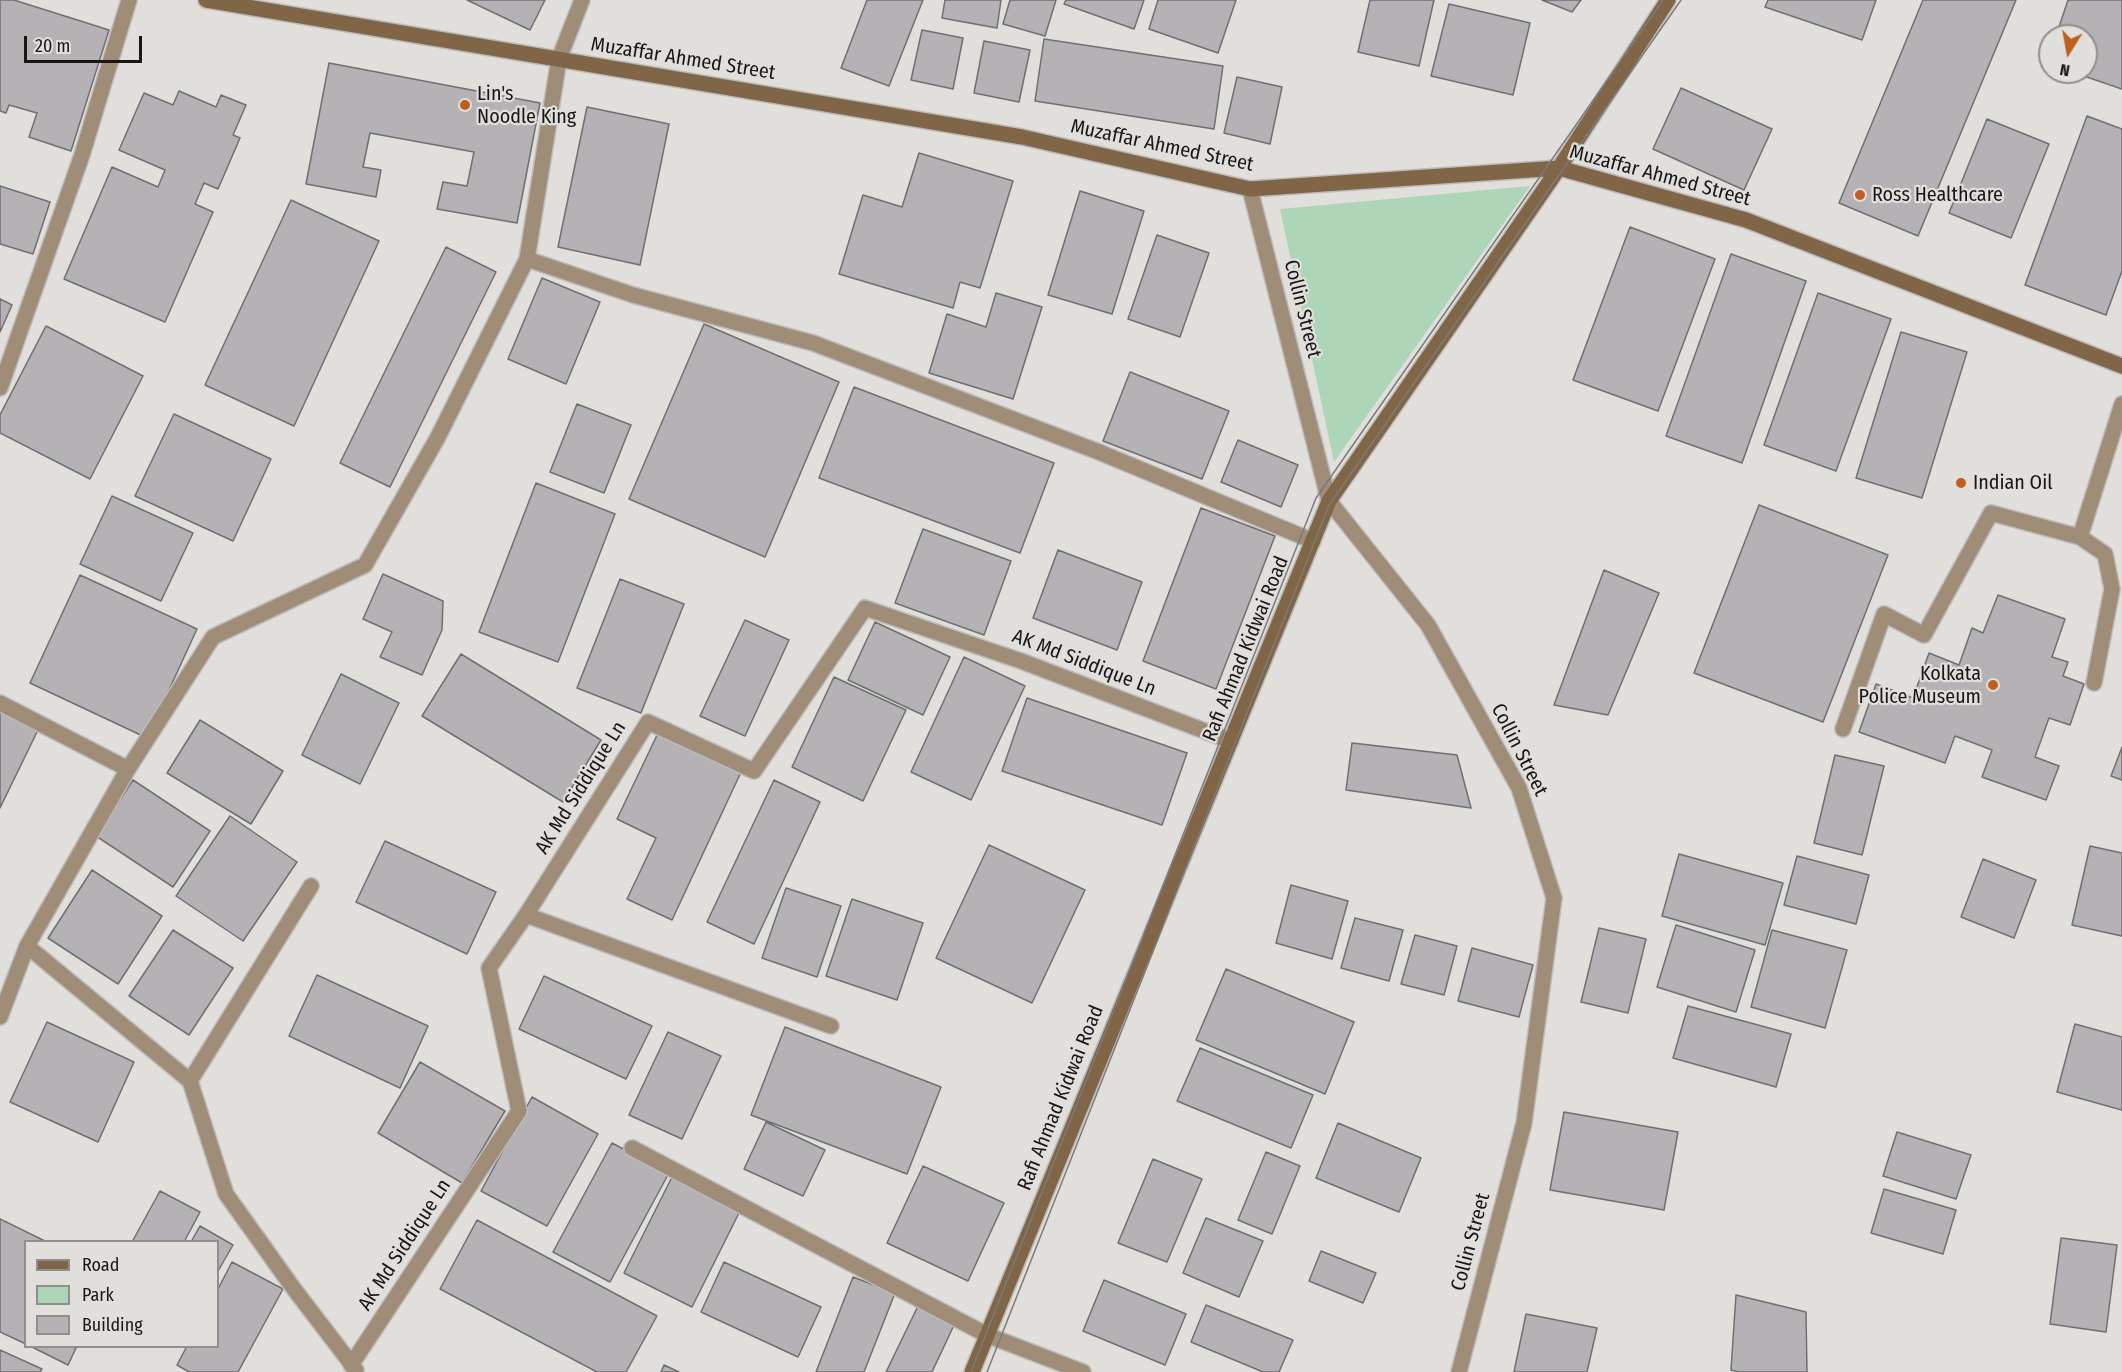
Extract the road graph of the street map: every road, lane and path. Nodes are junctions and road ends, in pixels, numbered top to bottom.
1 (129, 0) edge
2 (206, 0) edge
3 (582, 0) edge
4 (1668, 0) edge
5 (559, 59) junction
6 (1559, 168) junction
7 (1250, 189) junction
8 (527, 259) junction
9 (2122, 366) edge
10 (0, 388) edge
11 (2122, 404) edge
12 (1329, 501) junction
13 (2080, 537) junction
14 (1313, 541) junction
15 (2094, 683) dead end
16 (0, 703) edge
17 (1843, 729) dead end
18 (1231, 741) junction
19 (128, 769) junction
20 (311, 886) dead end
21 (526, 915) junction
22 (27, 946) junction
23 (0, 1017) edge
24 (831, 1026) dead end
25 (190, 1081) junction
26 (632, 1148) dead end
27 (987, 1335) junction
28 (355, 1368) edge
29 (972, 1372) edge
30 (1083, 1372) edge
31 (1459, 1372) edge

1 - 10 street
2 - 5 main road, Muzaffar Ahmed Street
3 - 5 street
4 - 6 main road, Rafi Ahmad Kidwai Road
5 - 7 main road, Muzaffar Ahmed Street
5 - 8 street
6 - 7 main road, Muzaffar Ahmed Street
6 - 9 main road, Muzaffar Ahmed Street
6 - 12 main road, Rafi Ahmad Kidwai Road
7 - 12 street, Collin Street
8 - 14 street
8 - 19 street
11 - 13 street
12 - 14 main road, Rafi Ahmad Kidwai Road
12 - 31 street, Collin Street
13 - 15 street
13 - 17 street
14 - 18 main road, Rafi Ahmad Kidwai Road
16 - 19 street
18 - 21 street, AK Md Siddique Ln
18 - 27 main road, Rafi Ahmad Kidwai Road
19 - 22 street
20 - 25 street
21 - 24 street
21 - 28 street, AK Md Siddique Ln
22 - 23 street
22 - 25 street
25 - 28 street
26 - 27 street
27 - 29 main road, Rafi Ahmad Kidwai Road
27 - 30 street

